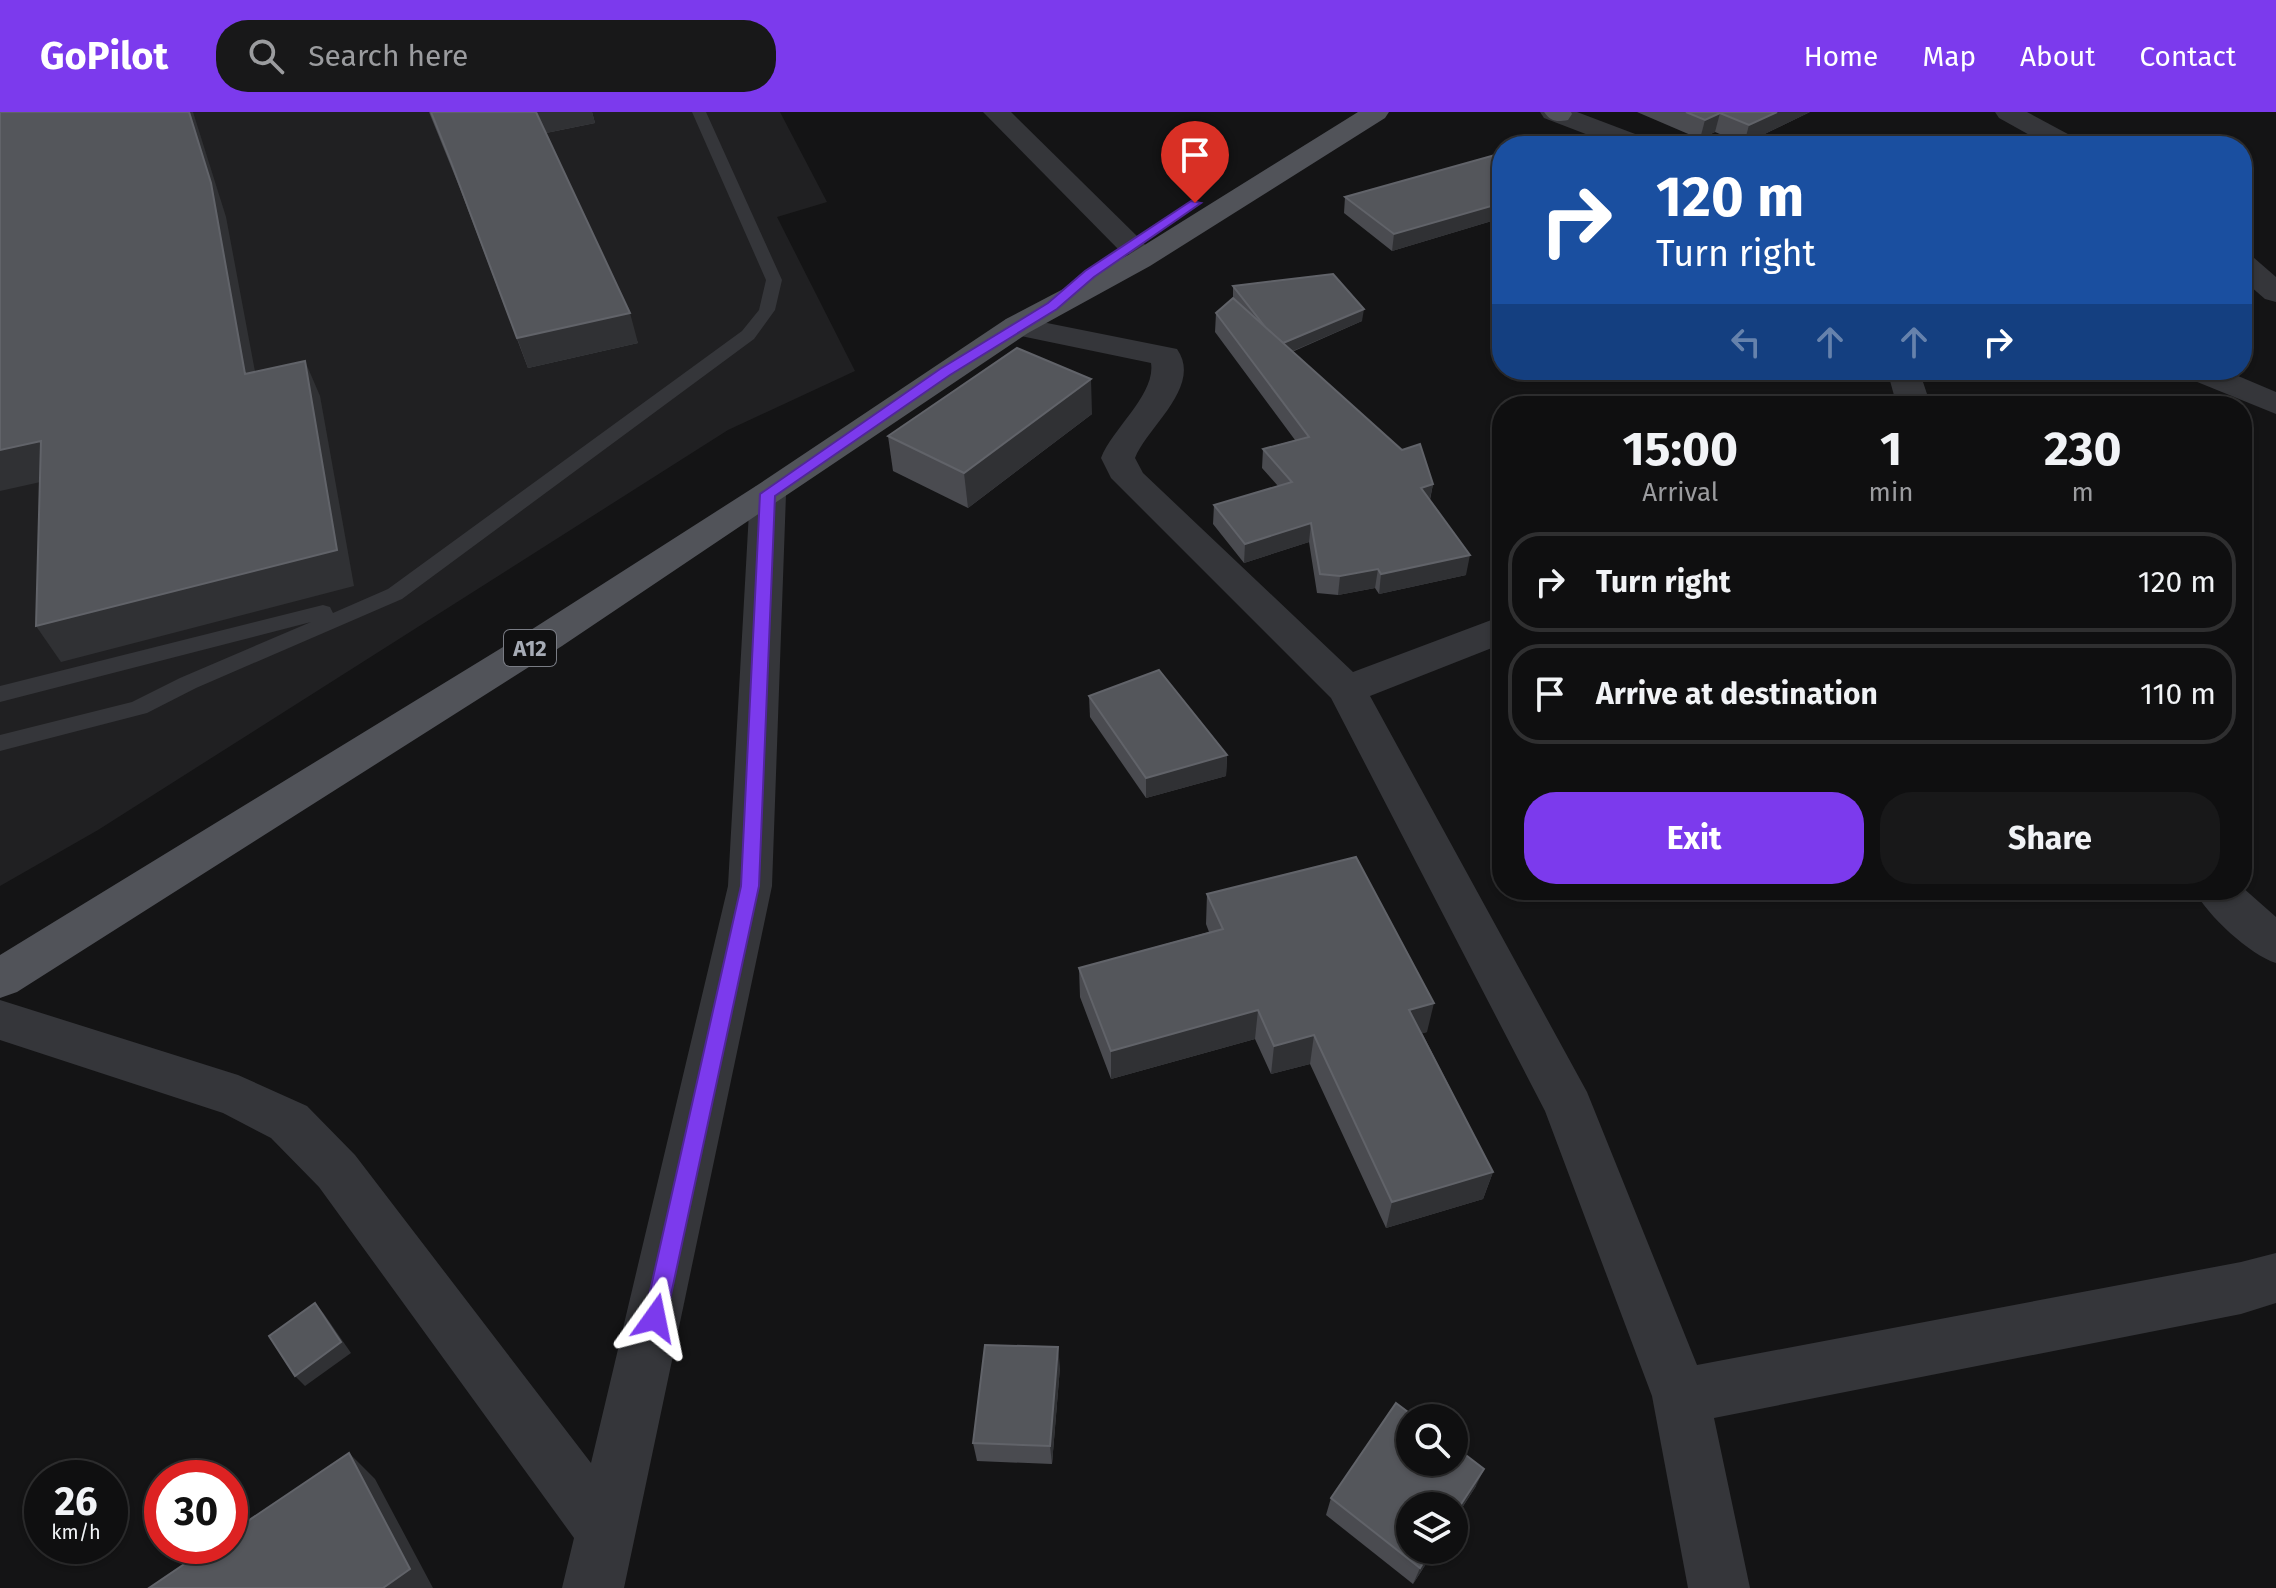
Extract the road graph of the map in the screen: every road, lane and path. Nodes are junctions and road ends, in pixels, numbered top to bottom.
1 (699, 112) edge
2 (996, 112) edge
3 (1343, 112) edge
4 (1376, 112) edge
5 (2008, 112) edge
6 (1556, 113) edge
7 (1615, 136) edge
8 (2051, 136) edge
9 (1131, 246) junction
10 (2252, 272) edge
11 (2276, 293) edge
12 (1035, 316) junction
13 (2220, 380) edge
14 (2276, 404) edge
15 (768, 494) junction
16 (395, 594) junction
17 (1492, 633) edge
18 (1347, 690) junction
19 (0, 694) edge
20 (0, 743) edge
21 (2231, 900) edge
22 (2276, 945) edge
23 (0, 979) edge
24 (0, 1020) edge
25 (2276, 1278) edge
26 (1681, 1396) junction
27 (607, 1533) junction
28 (593, 1588) edge
29 (1719, 1588) edge

1 - 16 lane
2 - 9 street
3 - 9 main road, A12
4 - 12 main road, A12
5 - 8 street
6 - 7 street
9 - 12 main road, A12
10 - 11 street
12 - 15 main road, A12
12 - 18 street
13 - 14 street
15 - 23 main road, A12
15 - 27 street
16 - 19 lane
16 - 20 lane
17 - 18 street
18 - 26 street
21 - 22 street
24 - 27 street
25 - 26 street
26 - 29 street
27 - 28 street

